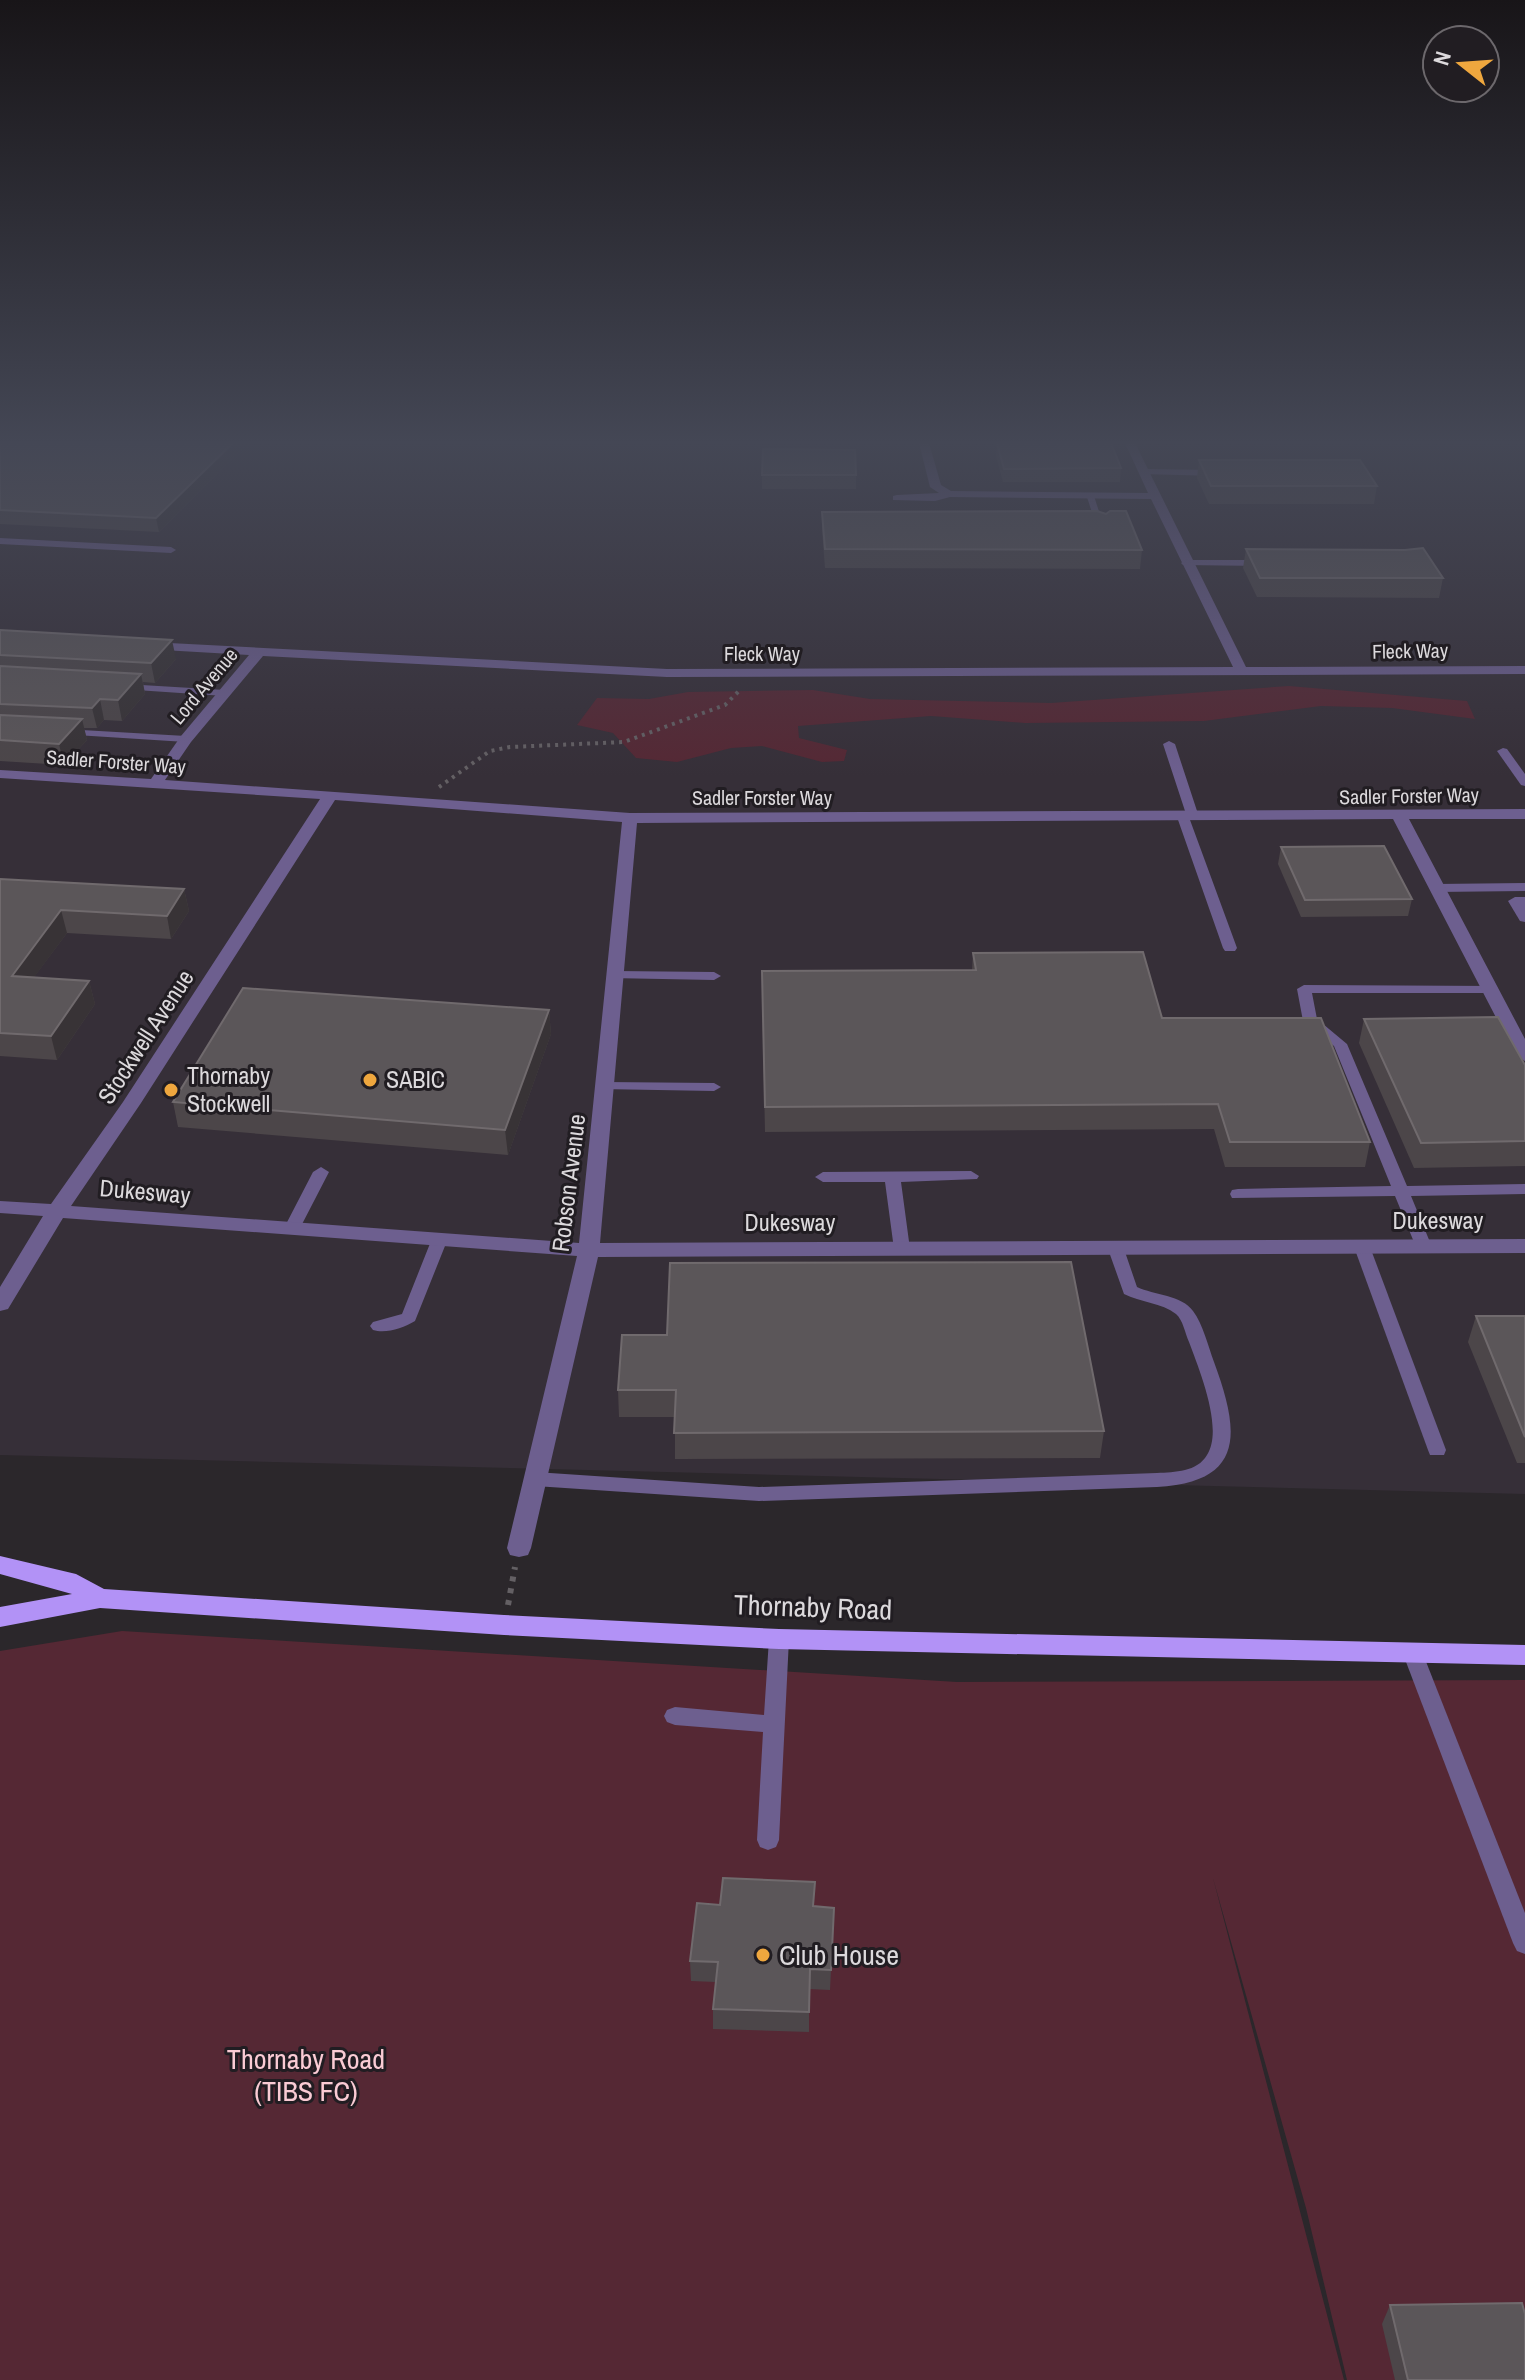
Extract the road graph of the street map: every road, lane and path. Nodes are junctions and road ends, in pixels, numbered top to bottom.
1 (1182, 554) edge
2 (1186, 563) junction
3 (1279, 563) edge
4 (133, 645) edge
5 (258, 653) junction
6 (1525, 670) edge
7 (1241, 671) junction
8 (756, 675) junction
9 (105, 686) edge
10 (225, 693) junction
11 (55, 732) edge
12 (186, 739) junction
13 (1169, 744) dead end
14 (1503, 751) dead end
15 (0, 774) edge
16 (1525, 782) edge
17 (155, 784) junction
18 (330, 795) junction
19 (425, 801) junction
20 (1525, 814) edge
21 (1399, 815) junction
22 (1188, 817) junction
23 (630, 818) junction
24 (1525, 887) edge
25 (1436, 888) junction
26 (1525, 901) edge
27 (1525, 918) edge
28 (1230, 948) dead end
29 (615, 975) junction
30 (714, 976) dead end
31 (1491, 989) junction
32 (1523, 1048) edge
33 (605, 1086) junction
34 (714, 1087) dead end
35 (321, 1172) dead end
36 (971, 1176) dead end
37 (823, 1177) dead end
38 (892, 1177) junction
39 (1525, 1189) edge
40 (1399, 1192) junction
41 (1238, 1194) dead end
42 (0, 1207) edge
43 (57, 1211) junction
44 (291, 1230) junction
45 (439, 1241) junction
46 (1525, 1246) edge
47 (1362, 1247) junction
48 (1424, 1247) junction
49 (902, 1249) junction
50 (1116, 1249) junction
51 (589, 1250) junction
52 (0, 1304) edge
53 (379, 1326) dead end
54 (1437, 1450) dead end
55 (535, 1479) junction
56 (519, 1548) joint
57 (0, 1565) edge
58 (100, 1598) junction
59 (0, 1617) edge
60 (504, 1625) junction
61 (779, 1639) junction
62 (1413, 1654) junction
63 (1525, 1655) edge
64 (675, 1716) dead end
65 (773, 1724) junction
66 (768, 1840) dead end
67 (1525, 1943) edge

1 - 2 street
2 - 3 lane
2 - 7 street
4 - 5 street, Fleck Way
5 - 8 street, Fleck Way
5 - 10 street, Lord Avenue
6 - 7 street, Fleck Way
7 - 8 street, Fleck Way
8 - 19 path
9 - 10 lane
10 - 12 street, Lord Avenue
11 - 12 lane
12 - 17 street, Lord Avenue
13 - 22 lane
14 - 16 lane
15 - 17 street, Sadler Forster Way
17 - 18 street, Sadler Forster Way
18 - 19 street, Sadler Forster Way
18 - 43 street, Stockwell Avenue
19 - 23 street, Sadler Forster Way
20 - 21 street, Sadler Forster Way
21 - 22 street, Sadler Forster Way
21 - 25 street
22 - 23 street, Sadler Forster Way
22 - 28 lane
23 - 29 street, Robson Avenue
24 - 25 lane
25 - 31 street
26 - 27 lane
29 - 30 lane
29 - 33 street, Robson Avenue
31 - 32 street
31 - 40 lane
33 - 34 lane
33 - 51 street, Robson Avenue
35 - 44 lane
36 - 38 lane
37 - 38 lane
38 - 49 lane
39 - 40 lane
40 - 41 lane
40 - 48 lane
42 - 43 street, Dukesway
43 - 44 street, Dukesway
43 - 52 street, Stockwell Avenue
44 - 45 street, Dukesway
45 - 51 street, Dukesway
45 - 53 lane
46 - 48 street, Dukesway
47 - 48 street, Dukesway
47 - 50 street, Dukesway
47 - 54 lane
49 - 50 street, Dukesway
49 - 51 street, Dukesway
50 - 55 lane
51 - 55 street, Robson Avenue
55 - 56 street, Robson Avenue
56 - 60 path
57 - 58 main road, Thornaby Road
58 - 59 main road, Thornaby Road
58 - 60 main road, Thornaby Road
60 - 61 main road, Thornaby Road
61 - 62 main road, Thornaby Road
61 - 65 lane
62 - 63 main road, Thornaby Road
62 - 67 lane
64 - 65 lane
65 - 66 lane

